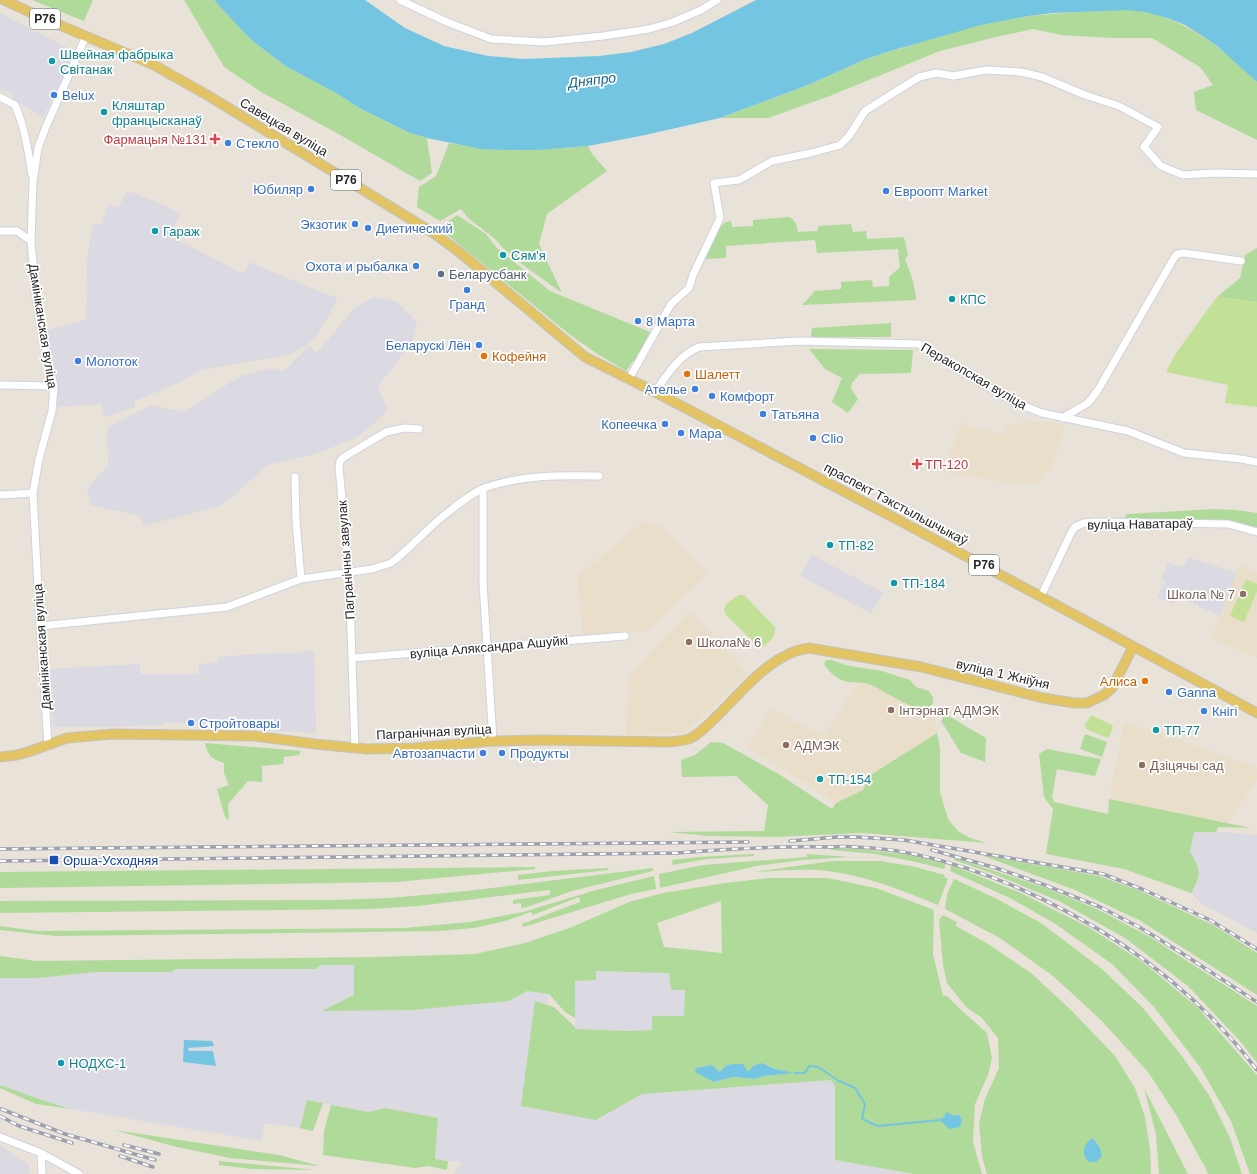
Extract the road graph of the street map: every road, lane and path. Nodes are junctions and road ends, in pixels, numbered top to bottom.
1 (4, 0) edge
2 (400, 0) edge
3 (717, 0) edge
4 (86, 36) junction
5 (0, 97) edge
6 (1257, 174) edge
7 (33, 182) junction
8 (0, 231) edge
9 (31, 241) junction
10 (1241, 261) dead end
11 (585, 357) joint
12 (629, 379) junction
13 (0, 385) edge
14 (54, 386) junction
15 (655, 392) junction
16 (1062, 418) junction
17 (419, 429) dead end
18 (1257, 462) edge
19 (599, 476) dead end
20 (295, 477) dead end
21 (483, 489) junction
22 (33, 494) junction
23 (0, 496) edge
24 (1257, 532) edge
25 (349, 572) junction
26 (301, 579) junction
27 (1041, 596) junction
28 (40, 626) junction
29 (625, 636) dead end
30 (488, 647) junction
31 (1133, 647) junction
32 (839, 653) joint
33 (353, 658) junction
34 (1257, 713) edge
35 (493, 741) junction
36 (48, 744) junction
37 (355, 748) junction
38 (0, 757) edge
39 (0, 1137) edge
40 (41, 1153) junction
41 (42, 1174) edge
42 (79, 1174) edge

1 - 4 main road, Савецкая вуліца / Р76
2 - 3 street
4 - 7 street, Дамініканская вуліца
4 - 11 main road, Савецкая вуліца / Р76
5 - 7 street
6 - 12 street
7 - 9 street, Дамініканская вуліца
8 - 9 street
9 - 14 street, Дамініканская вуліца
10 - 16 street
11 - 12 main road, праспект Тэкстыльшчыкаў / Р76
12 - 15 main road, праспект Тэкстыльшчыкаў / Р76
13 - 14 street
14 - 22 street, Дамініканская вуліца
15 - 16 street, Перакопская вуліца
15 - 27 main road, праспект Тэкстыльшчыкаў / Р76
16 - 18 street, Перакопская вуліца
17 - 25 street, Пагранічны завулак
19 - 21 street
20 - 26 street
21 - 25 street
21 - 30 street
22 - 23 street
22 - 28 street, Дамініканская вуліца
24 - 27 street, вуліца Наватараў
25 - 26 street
25 - 33 street, Пагранічны завулак
26 - 28 street
27 - 31 main road, праспект Тэкстыльшчыкаў / Р76
28 - 36 street, Дамініканская вуліца
29 - 30 street, вуліца Аляксандра Ашуйкі
30 - 33 street, вуліца Аляксандра Ашуйкі
30 - 35 street
31 - 32 main road, вуліца 1 Жніўня
31 - 34 main road, праспект Тэкстыльшчыкаў / Р76
32 - 35 main road, Пагранічная вуліца
33 - 37 street, Пагранічны завулак
35 - 37 main road, Пагранічная вуліца
36 - 37 main road, Пагранічная вуліца
36 - 38 main road, Пагранічная вуліца
39 - 40 street
40 - 41 street
40 - 42 street

